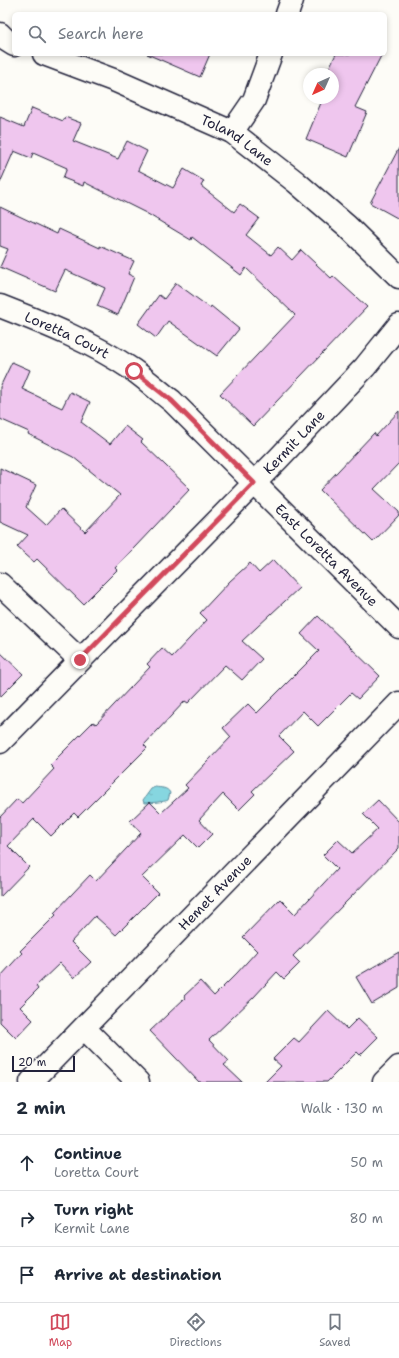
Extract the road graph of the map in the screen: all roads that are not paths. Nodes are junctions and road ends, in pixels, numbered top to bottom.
1 (292, 0) edge
2 (288, 12) edge
3 (0, 34) edge
4 (12, 44) edge
5 (49, 56) edge
6 (271, 56) edge
7 (232, 132) junction
8 (399, 277) edge
9 (0, 306) edge
10 (399, 325) edge
11 (254, 483) junction
12 (0, 584) edge
13 (399, 627) edge
14 (80, 660) junction
15 (399, 703) edge
16 (0, 742) edge
17 (84, 1028) junction
18 (399, 1067) edge
19 (30, 1082) edge
20 (138, 1082) edge
21 (384, 1082) edge

1 - 2 street
3 - 4 street
5 - 7 street, Toland Lane
6 - 7 street
7 - 8 street, Toland Lane
9 - 11 street, Loretta Court
10 - 11 street, Kermit Lane
11 - 13 street, East Loretta Avenue
11 - 14 street, Kermit Lane
12 - 14 street
14 - 16 street, Kermit Lane
15 - 17 street, Hemet Avenue
17 - 19 street, Hemet Avenue
17 - 20 street
18 - 21 street

